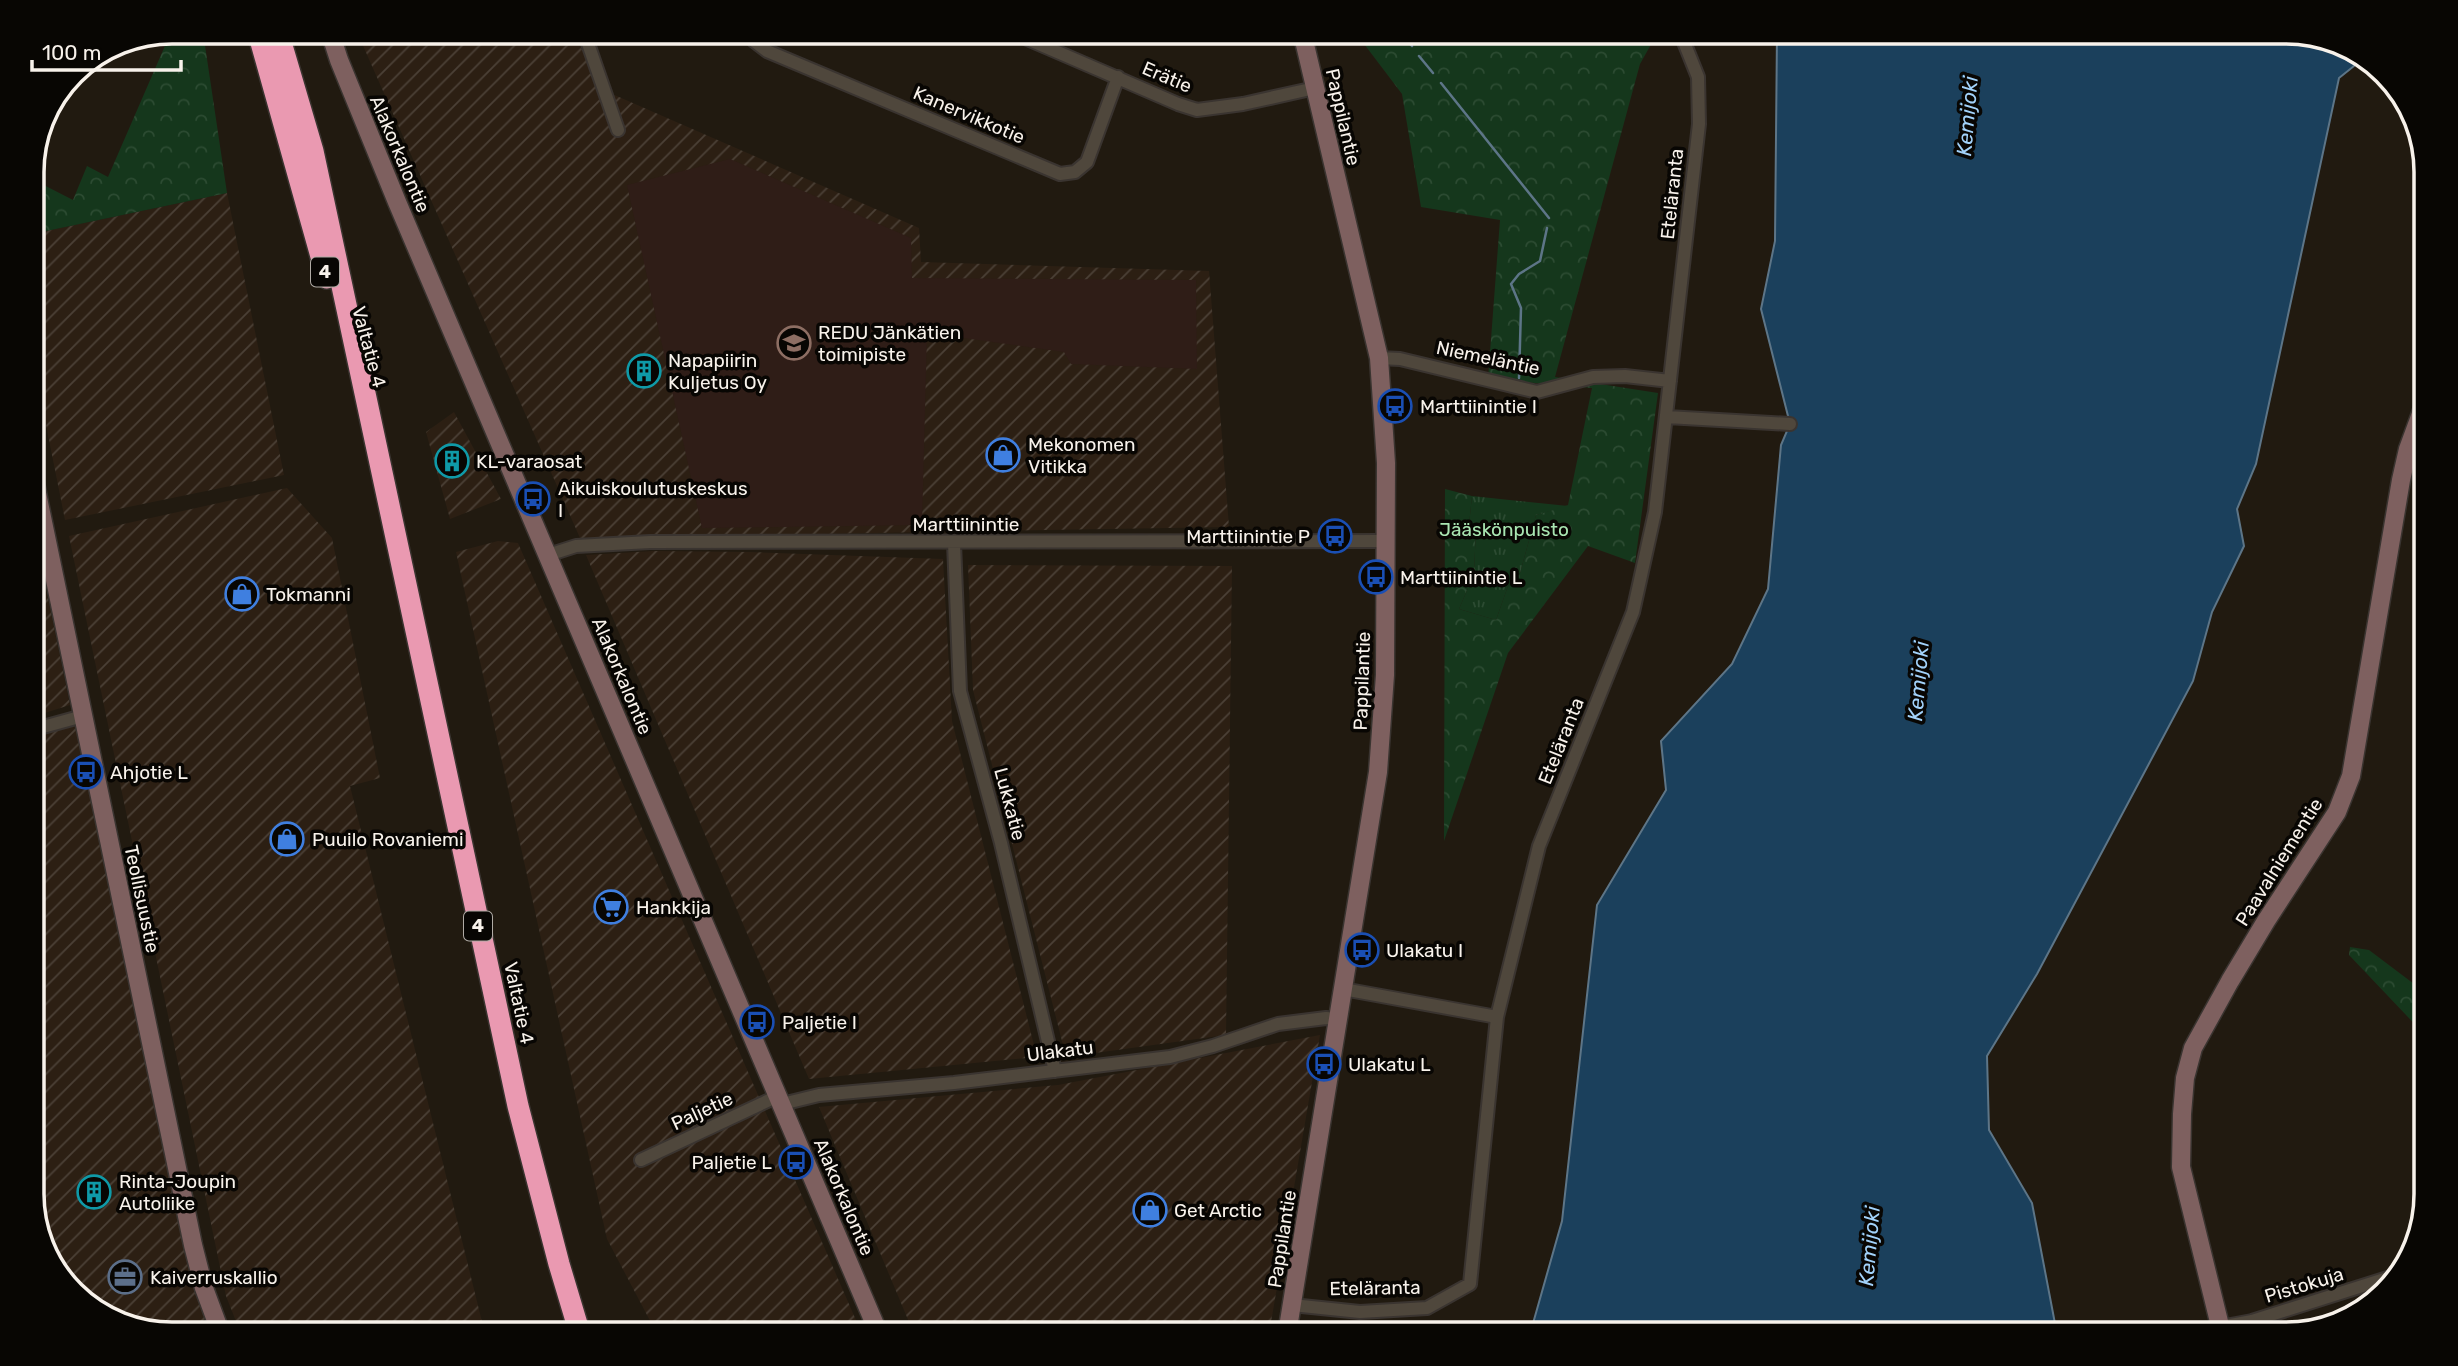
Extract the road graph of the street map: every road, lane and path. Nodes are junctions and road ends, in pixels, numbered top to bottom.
1 (261, 44) edge
2 (282, 44) edge
3 (334, 44) edge
4 (588, 44) edge
5 (761, 44) edge
6 (1040, 44) edge
7 (1305, 44) edge
8 (1685, 44) edge
9 (1118, 77) junction
10 (1315, 88) junction
11 (618, 130) dead end
12 (1379, 358) junction
13 (1670, 380) junction
14 (1667, 416) junction
15 (1790, 424) dead end
16 (2414, 433) edge
17 (391, 513) junction
18 (44, 527) edge
19 (1386, 541) junction
20 (954, 543) junction
21 (548, 555) junction
22 (83, 716) junction
23 (44, 727) edge
24 (1343, 989) junction
25 (1497, 1017) junction
26 (1339, 1019) junction
27 (1055, 1071) junction
28 (780, 1100) junction
29 (641, 1160) dead end
30 (2381, 1280) edge
31 (1292, 1305) junction
32 (216, 1322) edge
33 (576, 1322) edge
34 (874, 1322) edge
35 (1289, 1322) edge
36 (2219, 1322) edge
37 (2251, 1322) edge

1 - 17 highway, Valtatie 4 / 4
2 - 17 highway, Valtatie 4 / 4
3 - 21 street, Alakorkalontie
4 - 11 street
5 - 9 street, Kanervikkotie
6 - 9 street, Erätie
7 - 10 street, Pappilantie
8 - 13 street, Eteläranta
9 - 10 street, Erätie
10 - 12 street, Pappilantie
12 - 13 street, Niemeläntie
12 - 19 street, Pappilantie
13 - 14 street, Eteläranta
14 - 15 street
14 - 25 street, Eteläranta
16 - 36 street, Paavalniementie
17 - 33 highway, Valtatie 4 / 4
18 - 22 street, Teollisuustie
19 - 20 street, Marttiinintie
19 - 24 street, Pappilantie
20 - 21 street, Marttiinintie
20 - 27 street, Lukkatie
21 - 28 street, Alakorkalontie
22 - 23 street
22 - 32 street, Teollisuustie
24 - 25 street
24 - 26 street, Pappilantie
25 - 31 street, Eteläranta
26 - 27 street, Ulakatu
26 - 31 street, Pappilantie
27 - 28 street, Ulakatu
28 - 29 street, Paljetie
28 - 34 street, Alakorkalontie
30 - 37 street, Pistokuja
31 - 35 street, Pappilantie

